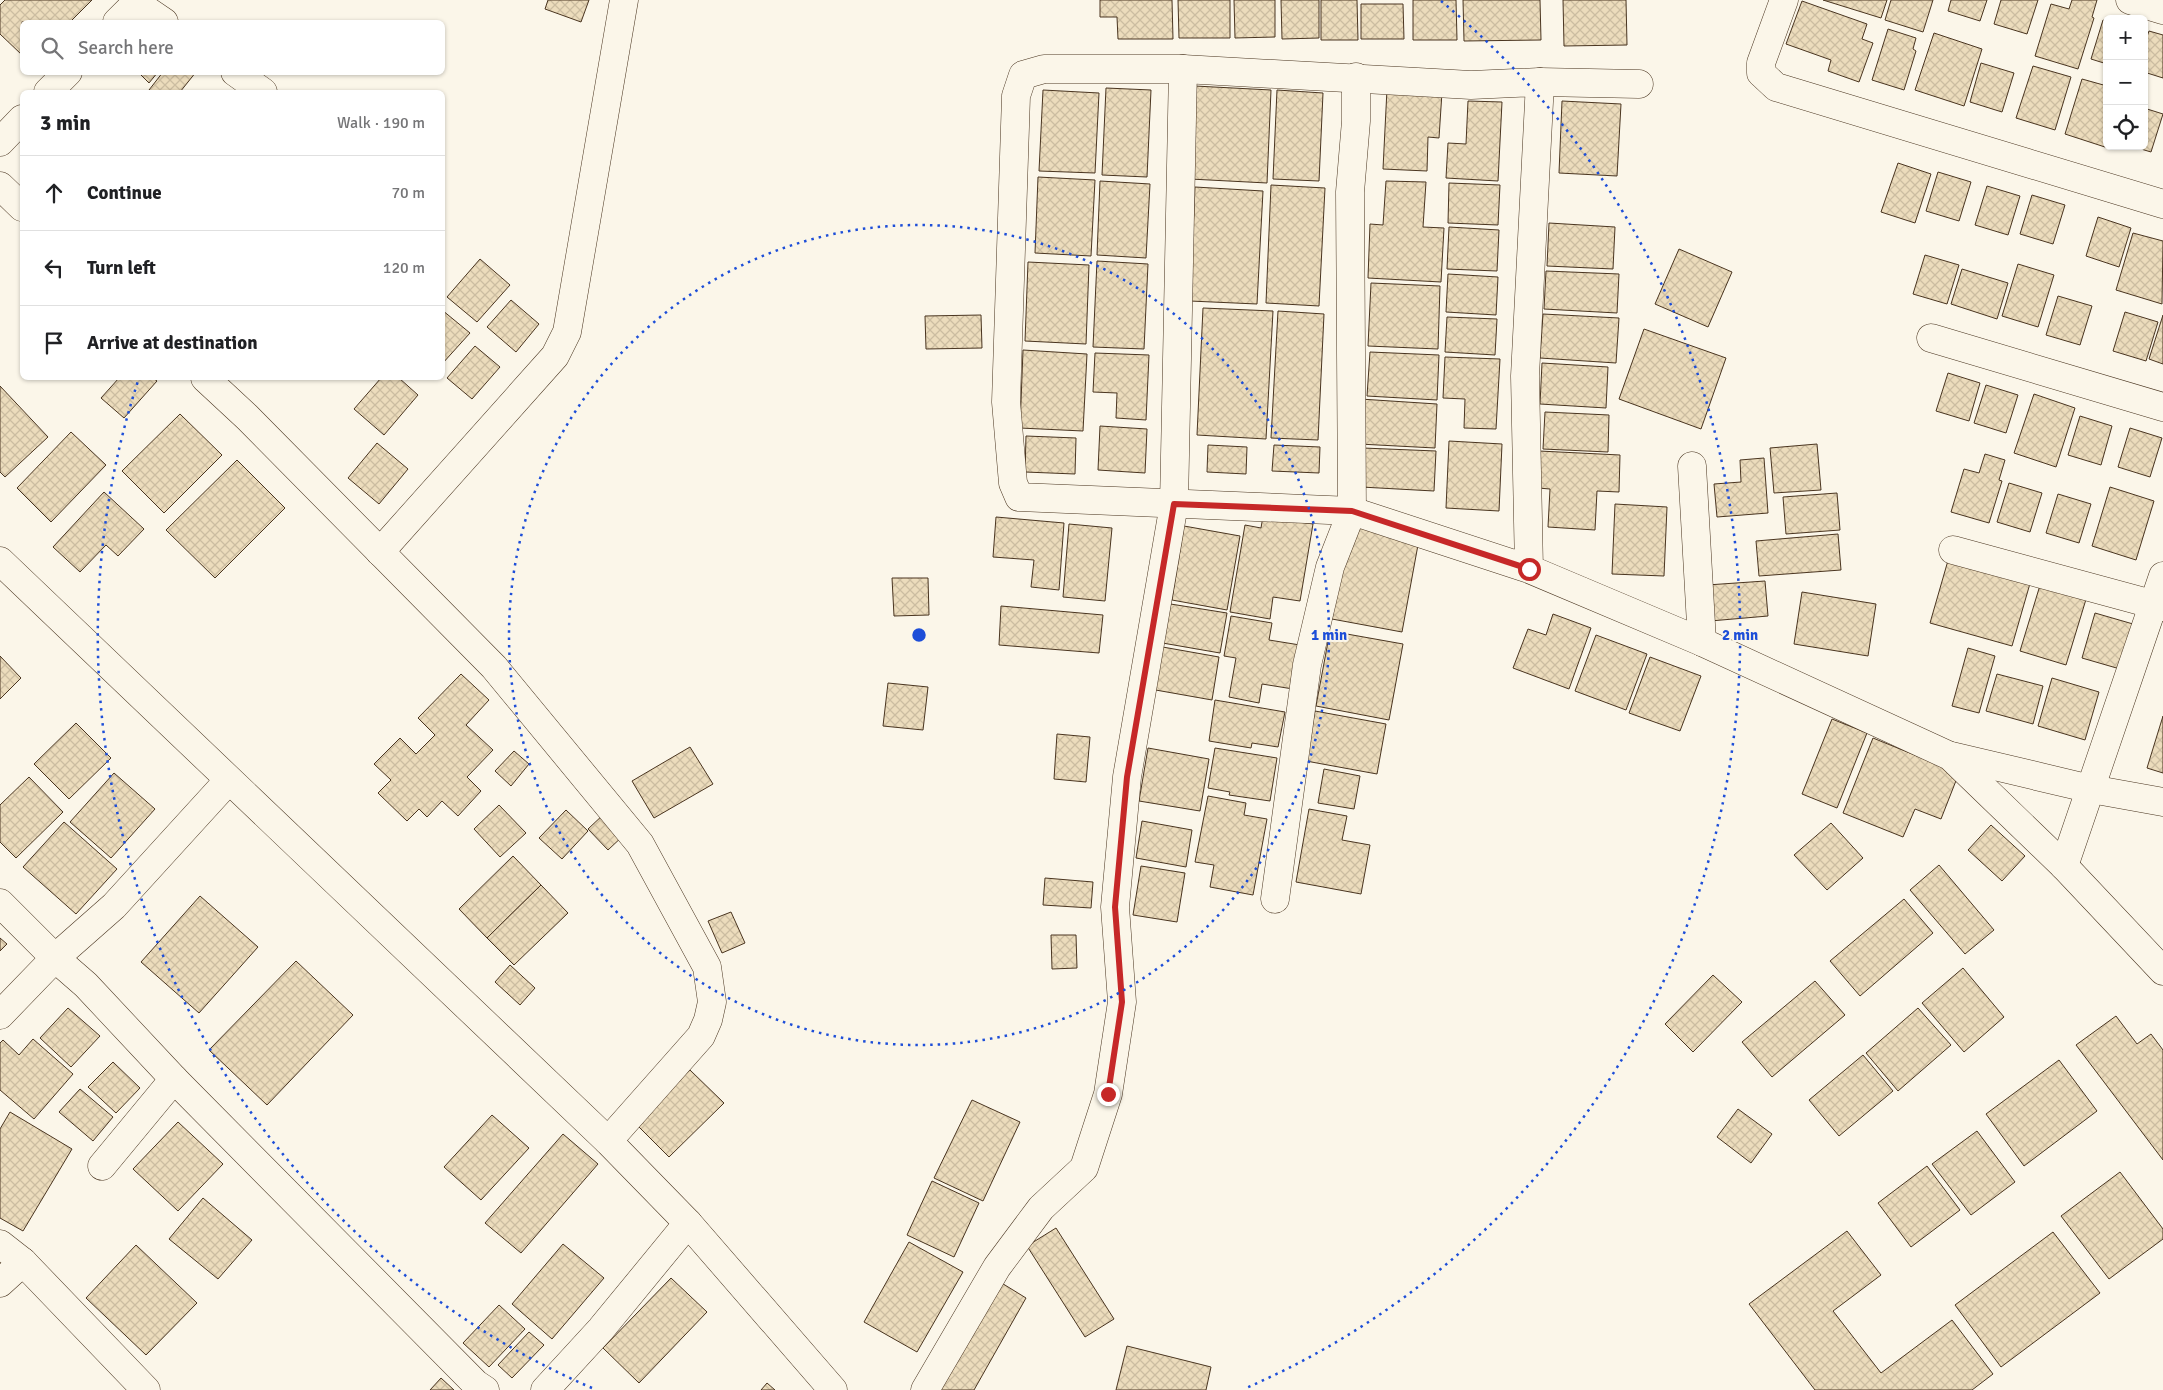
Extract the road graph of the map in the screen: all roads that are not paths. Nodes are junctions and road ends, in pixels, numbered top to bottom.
1 (624, 0) edge
2 (1784, 0) edge
3 (2130, 0) edge
4 (138, 2) edge
5 (2163, 10) edge
6 (119, 20) edge
7 (161, 20) edge
8 (1183, 69) junction
9 (65, 75) edge
10 (239, 75) edge
11 (1356, 77) junction
12 (1540, 82) junction
13 (1639, 84) dead end
14 (50, 90) edge
15 (260, 90) edge
16 (20, 121) edge
17 (0, 142) edge
18 (0, 186) edge
19 (2163, 204) edge
20 (20, 205) edge
21 (1931, 338) dead end
22 (207, 380) edge
23 (2163, 407) edge
24 (1692, 466) dead end
25 (1174, 504) junction
26 (1352, 511) junction
27 (1954, 550) dead end
28 (380, 552) junction
29 (0, 561) edge
30 (1529, 569) junction
31 (2163, 576) edge
32 (2158, 606) edge
33 (1702, 642) junction
34 (1950, 756) junction
35 (228, 781) junction
36 (2090, 789) junction
37 (2163, 802) edge
38 (2064, 866) junction
39 (1275, 899) dead end
40 (0, 903) edge
41 (55, 958) junction
42 (2163, 971) edge
43 (0, 1015) edge
44 (174, 1078) junction
45 (608, 1141) junction
46 (102, 1166) dead end
47 (688, 1223) junction
48 (0, 1244) edge
49 (23, 1262) junction
50 (0, 1283) edge
51 (146, 1390) edge
52 (485, 1390) edge
53 (545, 1390) edge
54 (833, 1390) edge
55 (925, 1390) edge

1 - 28 street
2 - 19 street
3 - 5 street
4 - 6 street
4 - 7 street
8 - 11 street
8 - 25 street
8 - 25 street
9 - 14 street
10 - 15 street
11 - 12 street
11 - 26 street
12 - 13 street
12 - 30 street
16 - 17 street
18 - 20 street
21 - 23 street
22 - 28 street
24 - 33 street
25 - 26 street
25 - 55 street
26 - 30 street
26 - 39 street
27 - 32 street
28 - 45 street
29 - 35 street
30 - 33 street
31 - 32 street
32 - 36 street
33 - 34 street
34 - 36 street
34 - 38 street
35 - 41 street
35 - 45 street
36 - 37 street
36 - 38 street
38 - 42 street
40 - 41 street
41 - 43 street
41 - 44 street
44 - 46 street
44 - 52 street
45 - 47 street
47 - 53 street
47 - 54 street
48 - 49 street
49 - 50 street
49 - 51 street

